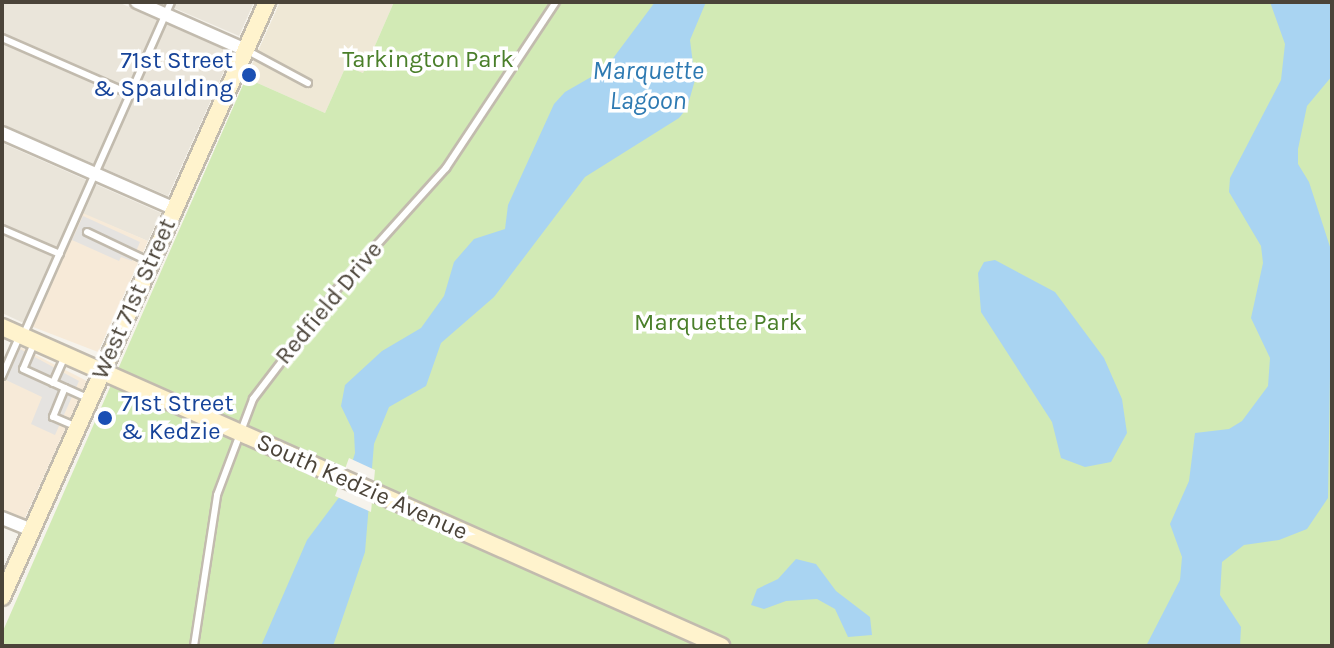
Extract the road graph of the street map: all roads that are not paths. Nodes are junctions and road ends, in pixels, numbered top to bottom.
1 (137, 2) edge
2 (171, 2) edge
3 (267, 2) edge
4 (556, 2) edge
5 (165, 15) junction
6 (2, 38) edge
7 (246, 50) junction
8 (308, 83) dead end
9 (130, 94) junction
10 (2, 133) edge
11 (95, 174) junction
12 (175, 209) junction
13 (2, 229) edge
14 (87, 232) dead end
15 (60, 254) junction
16 (152, 262) junction
17 (2, 327) edge
18 (26, 338) junction
19 (66, 355) junction
20 (103, 371) junction
21 (2, 376) edge
22 (53, 383) junction
23 (65, 388) junction
24 (90, 399) junction
25 (77, 427) junction
26 (237, 432) junction
27 (2, 518) edge
28 (31, 530) junction
29 (2, 597) edge
30 (194, 646) edge
31 (721, 646) edge

1 - 5 street
2 - 5 lane
3 - 7 main road, West 71st Street
4 - 26 lane, Redfield Drive
5 - 7 street
5 - 9 lane
6 - 9 lane
7 - 8 lane
7 - 12 main road, West 71st Street
9 - 11 lane
10 - 11 street
11 - 12 street
11 - 15 lane
12 - 16 main road, West 71st Street
13 - 15 lane
14 - 16 lane
15 - 18 lane
16 - 20 main road, West 71st Street
17 - 18 main road, South Kedzie Avenue
18 - 19 main road, South Kedzie Avenue
18 - 21 lane
18 - 22 lane
19 - 20 main road, South Kedzie Avenue
19 - 22 lane
20 - 24 main road, West 71st Street
20 - 26 main road, South Kedzie Avenue
22 - 23 lane
23 - 24 lane
23 - 25 lane
24 - 25 main road, West 71st Street
25 - 28 main road, West 71st Street
26 - 30 lane, Redfield Drive
26 - 31 main road, South Kedzie Avenue
27 - 28 street
28 - 29 main road, West 71st Street

